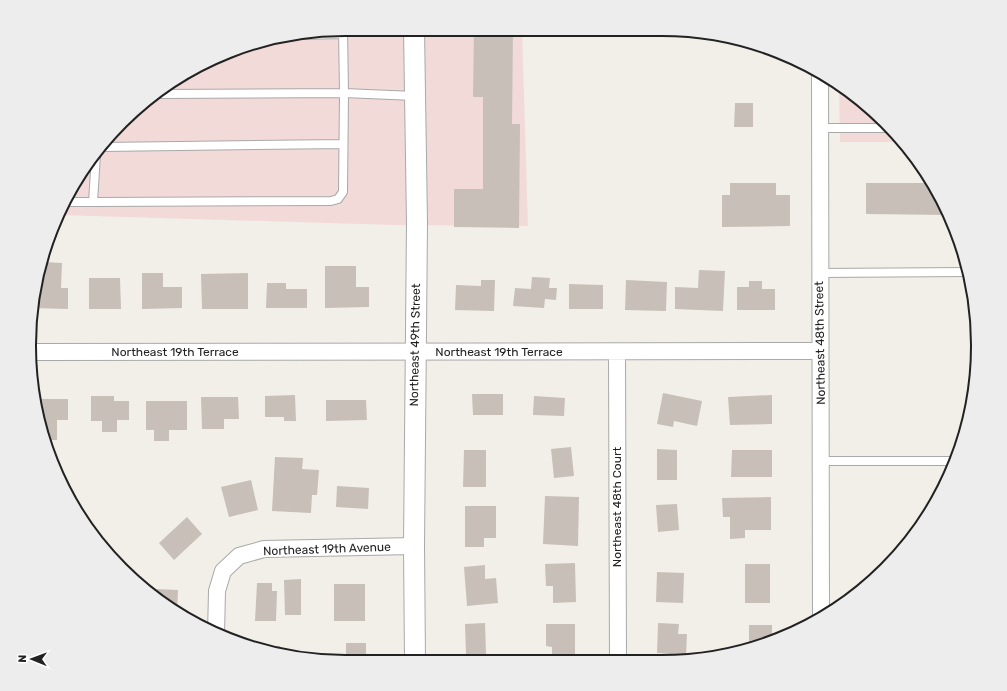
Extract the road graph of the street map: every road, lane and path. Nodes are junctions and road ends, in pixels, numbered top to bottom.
1 (343, 36) edge
2 (414, 36) edge
3 (820, 80) edge
4 (344, 93) junction
5 (166, 94) edge
6 (415, 96) junction
7 (820, 128) junction
8 (881, 128) edge
9 (342, 144) junction
10 (108, 147) edge
11 (95, 163) edge
12 (72, 202) edge
13 (93, 202) junction
14 (962, 272) edge
15 (819, 273) junction
16 (415, 351) junction
17 (820, 351) junction
18 (36, 352) edge
19 (617, 352) junction
20 (948, 461) edge
21 (821, 462) junction
22 (414, 546) junction
23 (821, 611) edge
24 (216, 626) edge
25 (415, 655) edge
26 (618, 655) edge

1 - 4 lane
2 - 6 street, Northeast 49th Street
3 - 7 street, Northeast 48th Street
4 - 5 lane
4 - 6 lane
4 - 9 lane
6 - 16 street, Northeast 49th Street
7 - 8 lane
7 - 15 street, Northeast 48th Street
9 - 10 lane
9 - 13 lane
11 - 13 lane
12 - 13 lane
14 - 15 lane
15 - 17 street, Northeast 48th Street
16 - 18 street, Northeast 19th Terrace
16 - 19 street, Northeast 19th Terrace
16 - 22 street, Northeast 49th Street
17 - 19 street, Northeast 19th Terrace
17 - 21 street, Northeast 48th Street
19 - 26 street, Northeast 48th Court
20 - 21 lane
21 - 23 street, Northeast 48th Street
22 - 24 street, Northeast 19th Avenue
22 - 25 street, Northeast 49th Street

